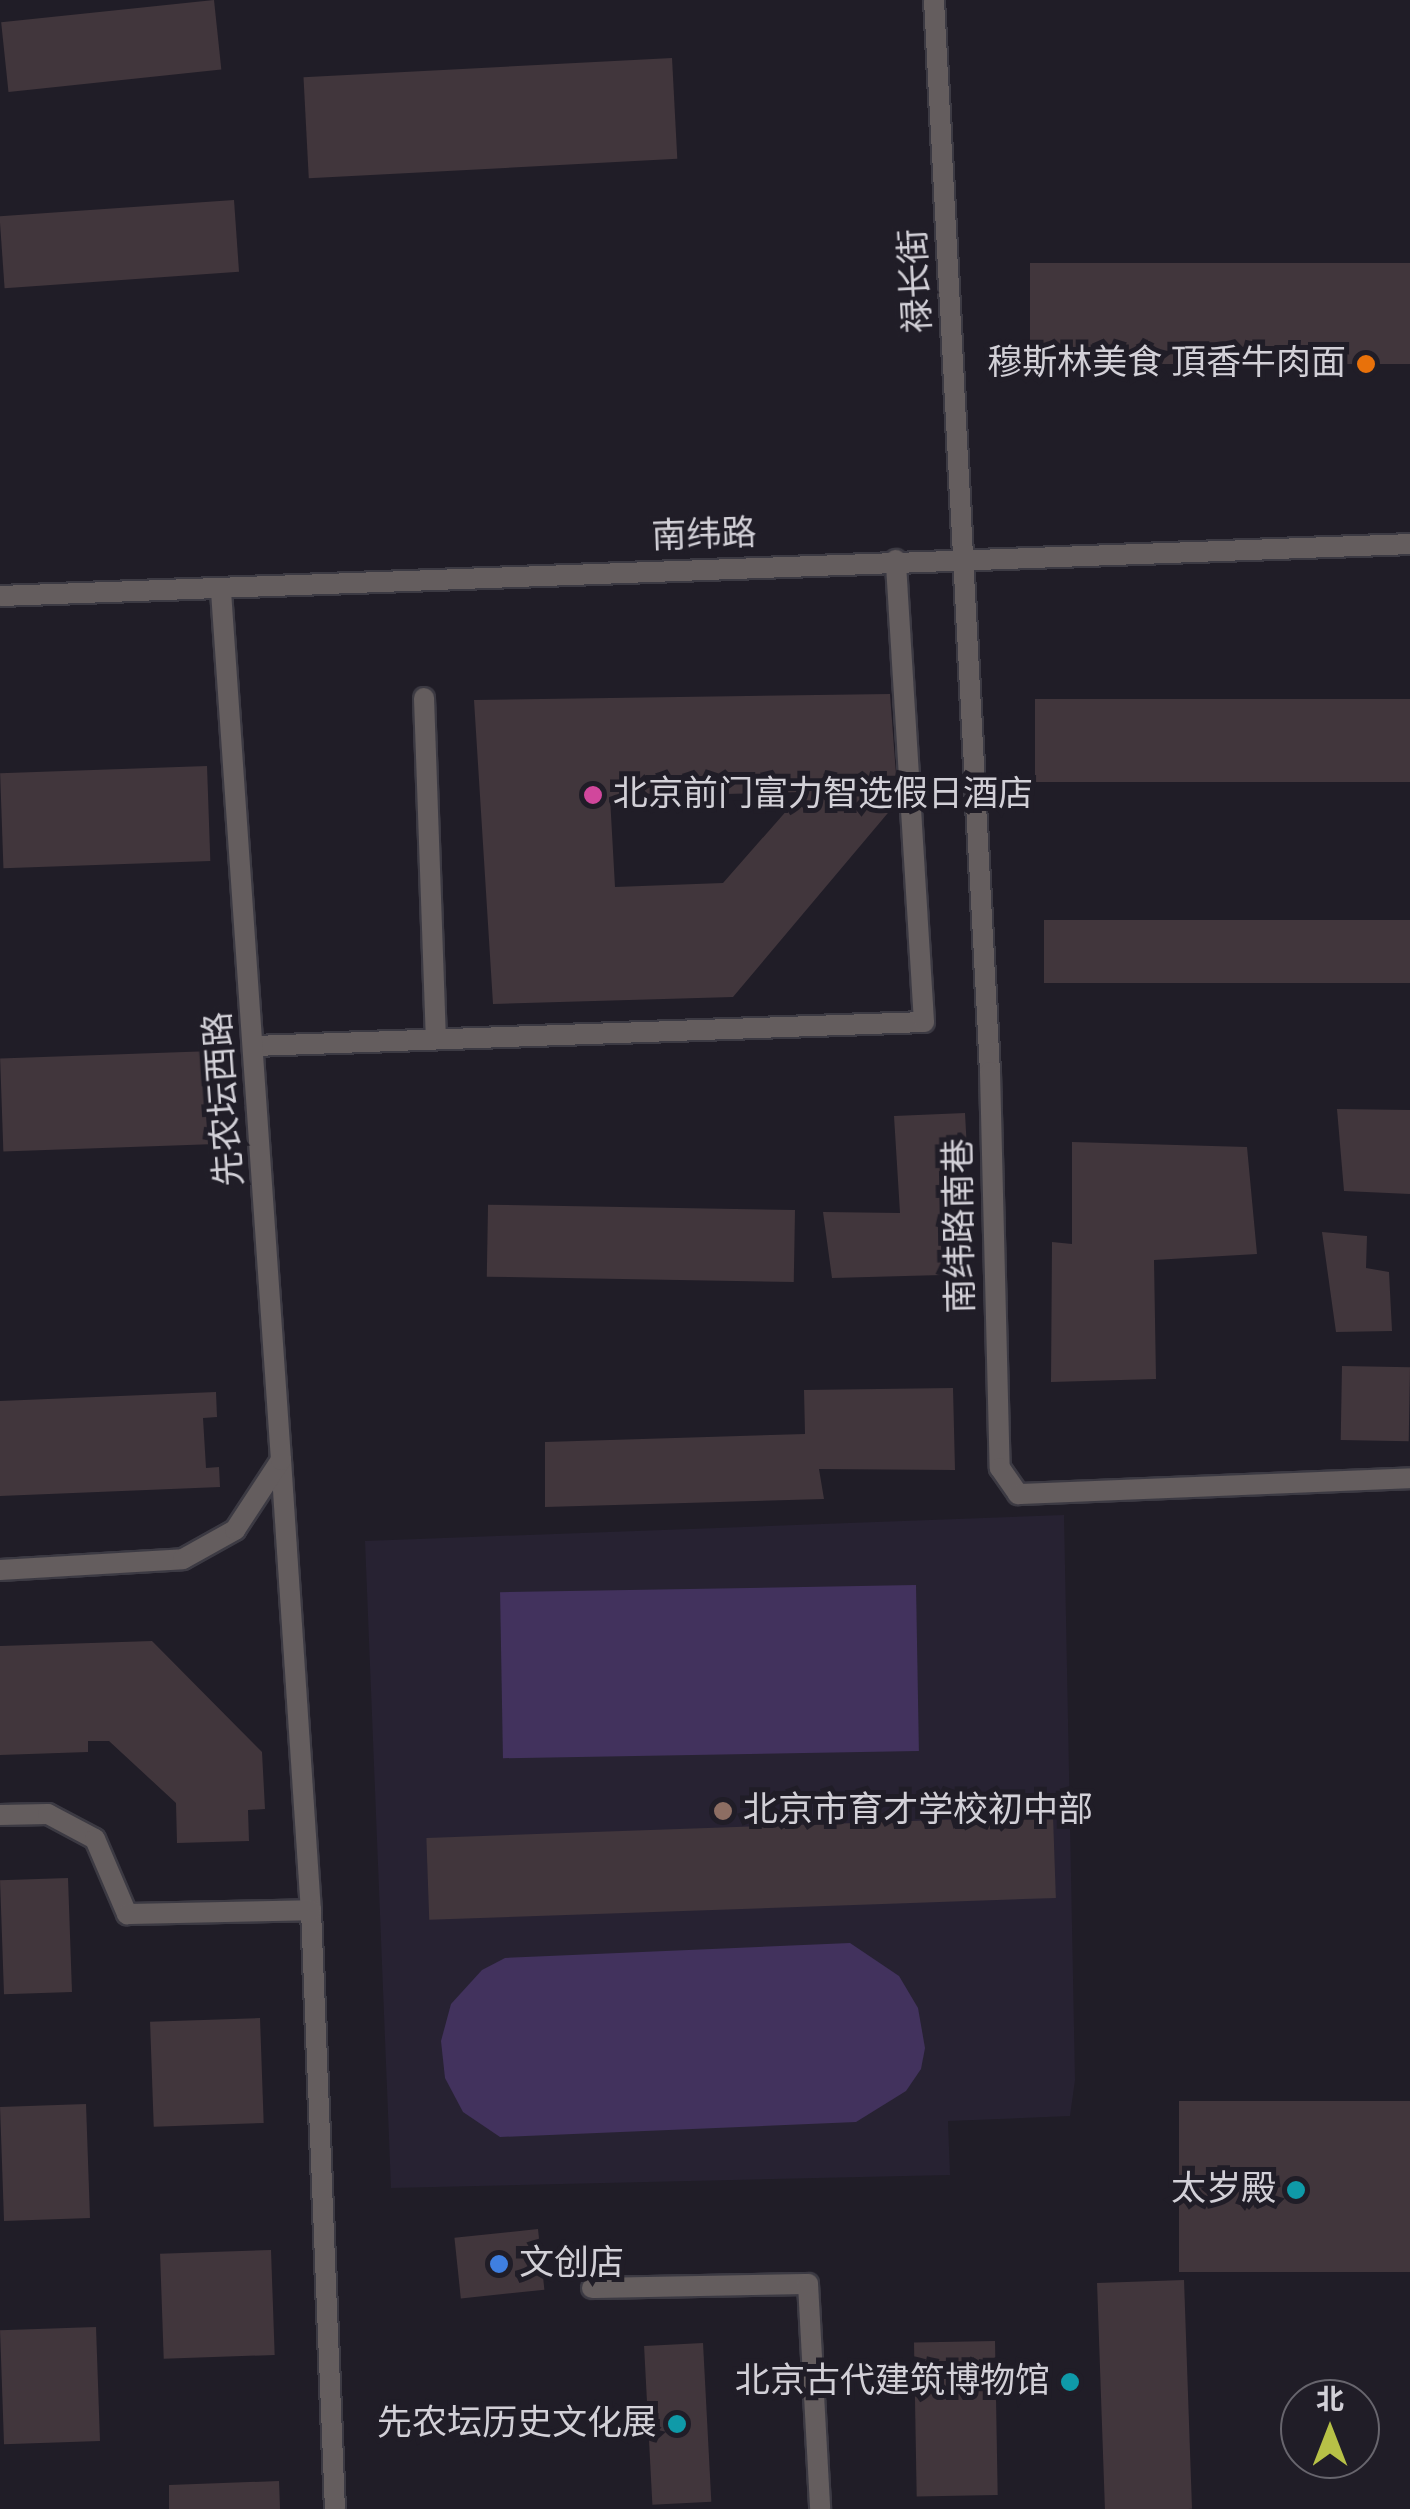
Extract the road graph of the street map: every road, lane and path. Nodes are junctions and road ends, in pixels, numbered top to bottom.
1 (934, 0) edge
2 (1410, 544) edge
3 (964, 558) junction
4 (896, 560) junction
5 (222, 590) junction
6 (0, 596) edge
7 (424, 698) dead end
8 (436, 1038) junction
9 (254, 1046) junction
10 (282, 1460) junction
11 (1410, 1478) edge
12 (0, 1570) edge
13 (0, 1816) edge
14 (311, 1910) junction
15 (592, 2288) dead end
16 (334, 2509) edge
17 (820, 2509) edge

1 - 3 street, 禄长街
2 - 3 street, 南纬路
3 - 4 street, 南纬路
3 - 11 street, 南纬路南巷
4 - 5 street, 南纬路
4 - 8 street
5 - 6 street, 南纬路
5 - 9 street, 先农坛西路
7 - 8 street
8 - 9 street
9 - 10 street, 先农坛西路
10 - 12 street
10 - 14 street, 先农坛西路
13 - 14 street
14 - 16 street, 先农坛西路
15 - 17 street

